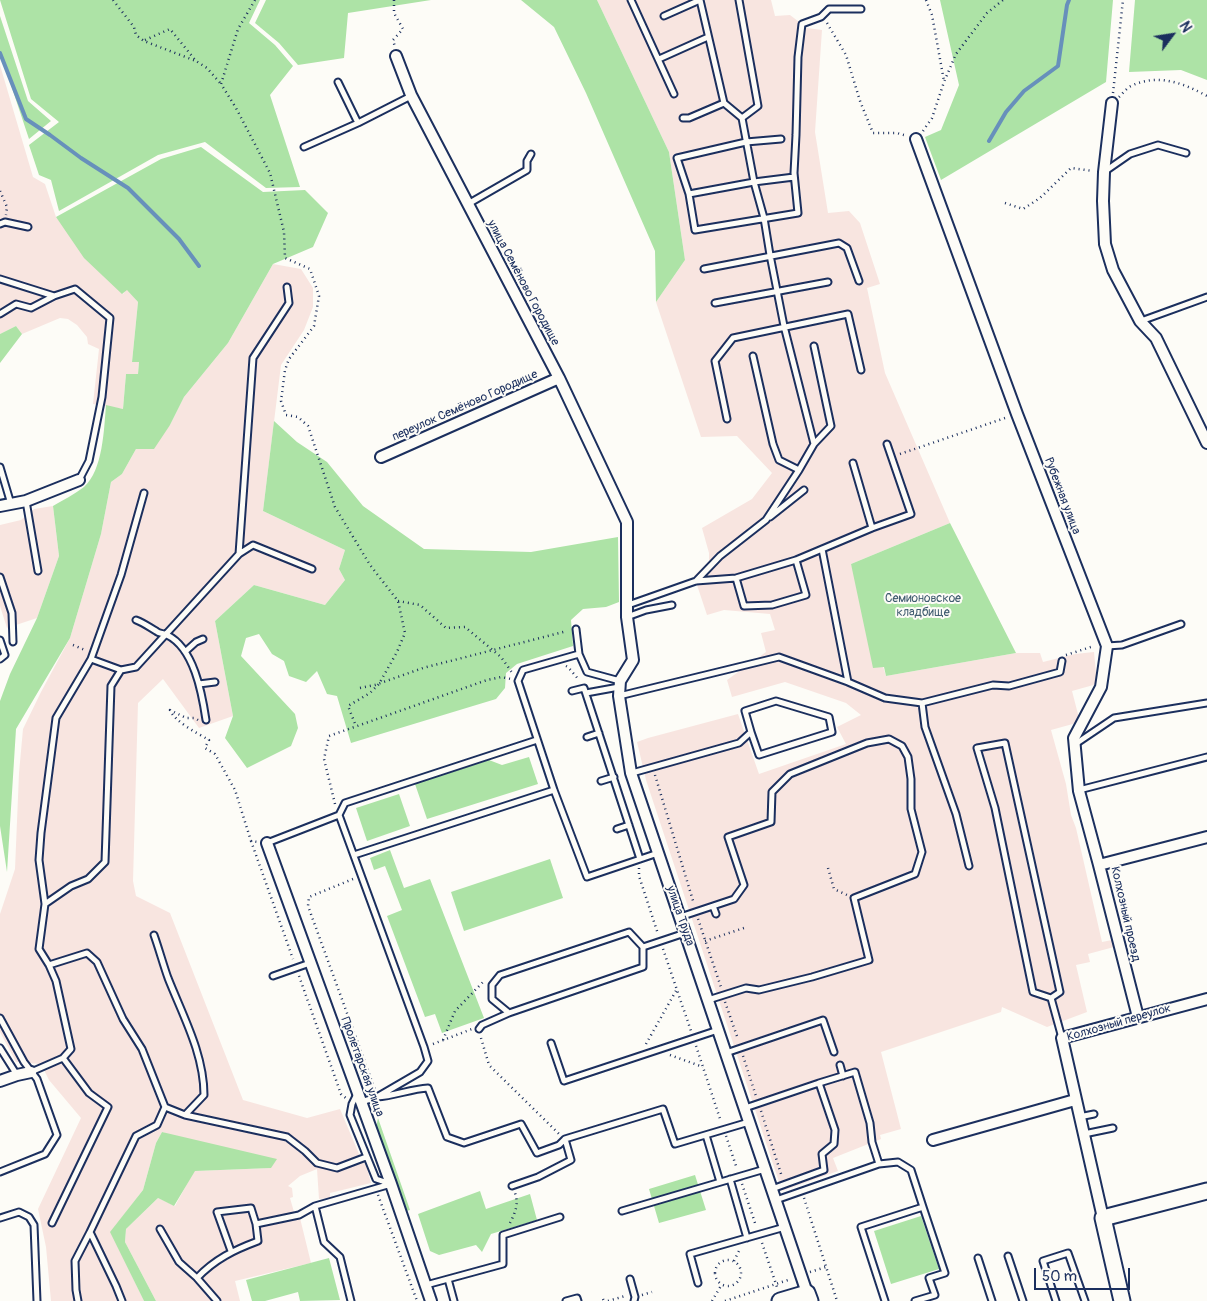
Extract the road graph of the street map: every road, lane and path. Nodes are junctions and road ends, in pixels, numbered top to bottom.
1 (113, 0) edge
2 (255, 0) edge
3 (394, 0) edge
4 (631, 0) edge
5 (700, 0) edge
6 (739, 0) edge
7 (926, 0) edge
8 (1003, 0) edge
9 (1123, 0) edge
10 (861, 9) dead end
11 (664, 16) dead end
12 (821, 17) junction
13 (708, 37) junction
14 (394, 40) dead end
15 (144, 41) junction
16 (396, 56) dead end
17 (659, 59) junction
18 (196, 61) junction
19 (338, 82) dead end
20 (944, 82) junction
21 (221, 84) junction
22 (674, 94) dead end
23 (411, 95) junction
24 (1207, 96) edge
25 (724, 103) junction
26 (1112, 103) junction
27 (683, 118) dead end
28 (742, 118) junction
29 (358, 123) junction
30 (781, 139) dead end
31 (916, 139) junction
32 (746, 142) junction
33 (304, 147) dead end
34 (1186, 153) dead end
35 (531, 154) dead end
36 (1104, 172) junction
37 (794, 177) junction
38 (754, 182) junction
39 (0, 191) edge
40 (689, 194) junction
41 (1005, 203) dead end
42 (468, 204) junction
43 (764, 218) junction
44 (3, 223) edge
45 (28, 226) dead end
46 (770, 255) junction
47 (704, 269) dead end
48 (0, 280) edge
49 (859, 281) dead end
50 (828, 282) dead end
51 (287, 287) dead end
52 (776, 290) junction
53 (54, 296) junction
54 (1207, 297) edge
55 (714, 303) dead end
56 (0, 314) edge
57 (1140, 321) junction
58 (784, 326) junction
59 (814, 346) dead end
60 (752, 356) dead end
61 (861, 370) dead end
62 (559, 378) junction
63 (1016, 414) junction
64 (727, 419) dead end
65 (1207, 443) edge
66 (814, 444) junction
67 (887, 444) dead end
68 (381, 457) dead end
69 (892, 457) junction
70 (853, 463) dead end
71 (0, 467) edge
72 (799, 470) junction
73 (79, 480) joint
74 (804, 490) dead end
75 (144, 493) dead end
76 (26, 501) junction
77 (11, 504) junction
78 (0, 506) edge
79 (766, 520) junction
80 (872, 528) junction
81 (822, 549) junction
82 (239, 554) junction
83 (796, 560) junction
84 (312, 569) dead end
85 (38, 570) dead end
86 (0, 577) edge
87 (736, 578) junction
88 (696, 581) junction
89 (398, 602) junction
90 (627, 605) junction
91 (672, 605) dead end
92 (628, 617) junction
93 (136, 620) dead end
94 (1181, 624) dead end
95 (576, 629) joint
96 (167, 635) junction
97 (203, 639) dead end
98 (0, 640) edge
99 (14, 642) dead end
100 (73, 645) dead end
101 (1107, 646) junction
102 (492, 649) junction
103 (186, 651) junction
104 (94, 652) junction
105 (579, 654) junction
106 (0, 659) edge
107 (91, 659) junction
108 (1062, 661) joint
109 (562, 666) dead end
110 (121, 670) junction
111 (518, 681) junction
112 (215, 682) dead end
113 (848, 682) junction
114 (199, 684) junction
115 (379, 684) junction
116 (360, 688) dead end
117 (619, 688) junction
118 (585, 690) junction
119 (572, 692) dead end
120 (922, 703) junction
121 (1207, 703) edge
122 (206, 720) joint
123 (356, 726) junction
124 (751, 732) junction
125 (599, 733) junction
126 (587, 737) dead end
127 (537, 740) junction
128 (1074, 745) junction
129 (1207, 757) edge
130 (631, 773) junction
131 (614, 777) junction
132 (601, 781) dead end
133 (554, 790) junction
134 (1079, 791) junction
135 (339, 815) junction
136 (629, 825) junction
137 (617, 829) dead end
138 (1207, 837) edge
139 (267, 843) junction
140 (658, 853) junction
141 (354, 855) junction
142 (640, 859) junction
143 (1099, 865) junction
144 (969, 866) dead end
145 (828, 868) dead end
146 (362, 876) junction
147 (854, 898) junction
148 (44, 904) junction
149 (714, 906) junction
150 (716, 914) dead end
151 (680, 917) junction
152 (744, 928) dead end
153 (685, 932) junction
154 (154, 935) dead end
155 (660, 941) junction
156 (705, 941) dead end
157 (643, 947) junction
158 (311, 962) junction
159 (49, 965) junction
160 (500, 975) junction
161 (274, 976) dead end
162 (676, 989) junction
163 (1051, 998) junction
164 (1207, 999) edge
165 (708, 1000) junction
166 (509, 1013) junction
167 (1138, 1017) junction
168 (0, 1018) edge
169 (480, 1027) junction
170 (718, 1030) junction
171 (1062, 1038) junction
172 (693, 1039) junction
173 (443, 1040) junction
174 (551, 1043) dead end
175 (424, 1047) junction
176 (0, 1048) edge
177 (657, 1051) junction
178 (834, 1052) dead end
179 (726, 1053) junction
180 (639, 1057) junction
181 (62, 1058) junction
182 (840, 1065) dead end
183 (703, 1067) junction
184 (31, 1072) junction
185 (17, 1074) junction
186 (843, 1076) junction
187 (0, 1080) edge
188 (819, 1083) junction
189 (360, 1097) junction
190 (377, 1097) junction
191 (1075, 1100) junction
192 (165, 1107) junction
193 (745, 1108) junction
194 (1094, 1114) dead end
195 (185, 1115) junction
196 (1079, 1117) junction
197 (750, 1122) junction
198 (383, 1126) dead end
199 (1113, 1128) dead end
200 (724, 1130) junction
201 (1083, 1134) junction
202 (706, 1135) junction
203 (565, 1140) junction
204 (932, 1140) dead end
205 (366, 1157) junction
206 (879, 1164) junction
207 (765, 1168) junction
208 (0, 1172) edge
209 (739, 1176) junction
210 (730, 1179) junction
211 (720, 1182) junction
212 (391, 1184) junction
213 (512, 1186) dead end
214 (376, 1189) junction
215 (1207, 1191) edge
216 (774, 1194) junction
217 (517, 1198) dead end
218 (315, 1206) junction
219 (923, 1207) junction
220 (622, 1210) dead end
221 (560, 1217) dead end
222 (0, 1218) edge
223 (1103, 1218) junction
224 (52, 1223) dead end
225 (256, 1224) junction
226 (785, 1227) junction
227 (160, 1229) dead end
228 (90, 1232) junction
229 (759, 1234) junction
230 (503, 1235) junction
231 (747, 1238) junction
232 (231, 1251) junction
233 (1008, 1256) dead end
234 (978, 1258) dead end
235 (826, 1267) dead end
236 (802, 1275) junction
237 (197, 1278) junction
238 (448, 1279) junction
239 (630, 1279) dead end
240 (698, 1282) dead end
241 (722, 1284) junction
242 (776, 1284) junction
243 (426, 1285) junction
244 (627, 1296) dead end
245 (809, 1297) edge
246 (610, 1299) edge
247 (37, 1301) edge
248 (78, 1301) edge
249 (122, 1301) edge
250 (217, 1301) edge
251 (350, 1301) edge
252 (417, 1301) edge
253 (431, 1301) edge
254 (454, 1301) edge
255 (566, 1301) edge
256 (578, 1301) edge
257 (634, 1301) edge
258 (712, 1301) edge
259 (725, 1301) edge
260 (781, 1301) edge
261 (885, 1301) edge
262 (914, 1301) edge
263 (992, 1301) edge
264 (1023, 1301) edge
265 (1056, 1301) edge
266 (1085, 1301) edge
267 (1122, 1301) edge

1 - 15 path
2 - 21 path
3 - 14 path
4 - 17 lane
5 - 11 lane
5 - 13 lane
6 - 28 lane
7 - 20 path
8 - 20 path
9 - 26 path
10 - 12 lane
12 - 31 path
12 - 37 lane
13 - 17 lane
13 - 25 lane
15 - 18 path
15 - 18 path
16 - 23 street, улица Семёново Городище
17 - 22 lane
18 - 21 path
19 - 29 lane
20 - 31 path
21 - 89 path
23 - 29 lane
23 - 42 street, улица Семёново Городище
24 - 26 path
25 - 27 lane
25 - 28 lane
26 - 36 street
28 - 32 lane
29 - 33 lane
30 - 32 lane
31 - 63 street, Рубежная улица
32 - 38 lane
32 - 40 lane
34 - 36 lane
35 - 42 lane
36 - 41 path
36 - 57 street
37 - 38 lane
37 - 43 lane
38 - 40 lane
38 - 43 lane
39 - 44 path
40 - 43 lane
42 - 62 street, улица Семёново Городище
43 - 46 lane
44 - 45 lane
46 - 47 lane
46 - 49 lane
46 - 52 lane
48 - 53 lane
50 - 52 lane
51 - 82 lane
52 - 55 lane
52 - 58 lane
53 - 56 lane
53 - 73 lane
54 - 57 lane
57 - 65 street
58 - 61 lane
58 - 64 lane
58 - 66 lane
59 - 66 lane
60 - 72 lane
62 - 68 street, переулок Семёново Городище
62 - 90 street, улица Семёново Городище
63 - 69 path
63 - 101 street, Рубежная улица
66 - 72 lane
67 - 69 lane
69 - 80 lane
70 - 80 lane
71 - 77 lane
72 - 79 lane
73 - 76 street
74 - 79 lane
75 - 104 lane
76 - 77 street
76 - 85 lane
77 - 78 street
79 - 88 lane
80 - 81 lane
81 - 83 lane
81 - 113 lane
82 - 84 lane
82 - 96 lane
83 - 87 lane
83 - 87 lane
86 - 99 lane
87 - 88 lane
88 - 90 lane
89 - 102 path
89 - 115 path
90 - 92 street
91 - 92 lane
92 - 117 street
93 - 96 lane
94 - 101 lane
95 - 102 path
95 - 105 lane
96 - 103 lane
96 - 110 lane
97 - 103 lane
98 - 106 lane
100 - 104 path
101 - 108 path
101 - 128 street, Рубежная улица
102 - 111 path
102 - 115 path
103 - 114 lane
104 - 107 lane
105 - 111 lane
105 - 117 lane
107 - 110 lane
107 - 148 lane
108 - 120 lane
109 - 118 path
110 - 148 lane
111 - 123 path
111 - 127 lane
112 - 114 lane
113 - 117 lane
113 - 120 lane
114 - 122 lane
115 - 116 path
115 - 123 path
117 - 118 lane
117 - 130 street, улица Труда
118 - 119 lane
118 - 125 lane
120 - 144 lane
121 - 128 lane
122 - 139 path
123 - 135 path
124 - 124 lane
124 - 130 lane
125 - 126 lane
125 - 131 lane
127 - 133 lane
127 - 135 lane
128 - 134 street, Рубежная улица
129 - 134 lane
130 - 140 street, улица Труда
131 - 132 lane
131 - 136 lane
133 - 141 lane
133 - 142 lane
134 - 143 street, Рубежная улица
135 - 139 lane
135 - 141 lane
136 - 137 lane
136 - 142 lane
138 - 143 street, Колхозный проезд
139 - 158 street, Пролетарская улица
140 - 142 lane
140 - 151 street, улица Труда
141 - 146 lane
142 - 155 path
143 - 167 street, Колхозный проезд
145 - 147 path
146 - 175 lane
146 - 190 path
147 - 149 lane
147 - 165 lane
148 - 159 lane
149 - 150 lane
149 - 151 lane
151 - 153 street, улица Труда
152 - 156 path
153 - 155 lane
153 - 165 street, улица Труда
154 - 195 lane
155 - 157 lane
155 - 162 path
157 - 160 lane
157 - 166 lane
158 - 161 lane
158 - 189 street, Пролетарская улица
159 - 181 lane
159 - 192 lane
160 - 166 lane
160 - 173 path
162 - 172 path
162 - 180 path
163 - 163 lane
163 - 171 lane
164 - 167 street, Колхозный переулок
165 - 170 street, улица Труда
166 - 169 lane
167 - 171 street, Колхозный переулок
168 - 184 lane
169 - 173 path
169 - 203 path
170 - 172 lane
170 - 179 street, улица Труда
171 - 191 street, Колхозный переулок
172 - 177 lane
172 - 183 path
173 - 175 path
174 - 180 lane
175 - 190 lane
176 - 185 lane
177 - 180 lane
177 - 183 path
178 - 179 lane
179 - 193 street, улица Труда
181 - 184 lane
181 - 224 lane
182 - 186 lane
183 - 200 path
184 - 185 street
184 - 208 lane
185 - 187 street
186 - 188 lane
186 - 206 lane
188 - 193 lane
188 - 216 lane
189 - 190 lane
189 - 205 lane
189 - 212 street, Пролетарская улица
190 - 198 path
190 - 203 lane
191 - 196 street, Колхозный переулок
191 - 204 street
192 - 195 lane
192 - 228 lane
193 - 197 street, улица Труда
194 - 196 lane
195 - 205 lane
196 - 201 street, Колхозный переулок
197 - 200 lane
197 - 207 street, улица Труда
199 - 201 lane
200 - 202 lane
200 - 209 path
201 - 223 street, Колхозный переулок
202 - 203 lane
202 - 211 lane
203 - 213 lane
205 - 212 lane
206 - 216 lane
206 - 219 lane
207 - 209 lane
207 - 216 street, улица Труда
209 - 210 lane
209 - 229 path
210 - 211 lane
210 - 231 lane
211 - 220 lane
212 - 214 lane
212 - 243 street, Пролетарская улица
214 - 218 lane
214 - 252 path
215 - 223 street
216 - 226 street, улица Труда
217 - 230 path
218 - 225 lane
218 - 251 lane
219 - 261 lane
219 - 262 lane
221 - 230 lane
222 - 247 lane
223 - 267 street, Колхозный переулок
225 - 232 lane
225 - 232 lane
226 - 229 lane
226 - 236 street, улица Труда
227 - 237 lane
228 - 248 lane
228 - 249 lane
229 - 231 lane
229 - 242 path
230 - 238 lane
231 - 240 lane
232 - 237 lane
233 - 264 lane
234 - 263 lane
235 - 236 path
236 - 242 path
236 - 245 street, улица Труда
237 - 250 lane
238 - 243 lane
238 - 254 lane
239 - 257 lane
241 - 241 path
241 - 258 path
242 - 259 path
242 - 260 path
243 - 253 street, Пролетарская улица
244 - 246 path
245 - 260 street
255 - 256 lane
265 - 266 lane

